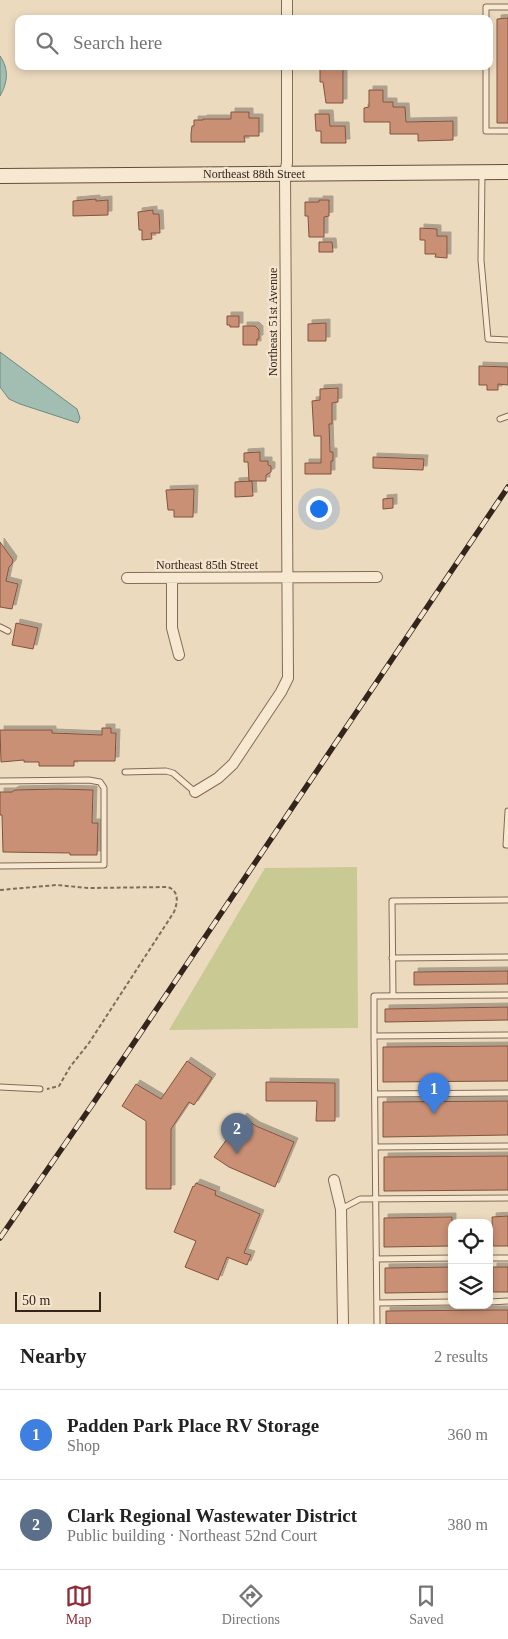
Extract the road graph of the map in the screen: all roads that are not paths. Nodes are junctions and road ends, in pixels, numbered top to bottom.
1 (287, 0) edge
2 (486, 0) edge
3 (508, 7) edge
4 (486, 8) junction
5 (287, 15) edge
6 (486, 15) edge
7 (287, 70) edge
8 (486, 70) edge
9 (508, 131) edge
10 (482, 172) junction
11 (508, 172) edge
12 (285, 174) junction
13 (0, 176) edge
14 (508, 340) edge
15 (508, 416) edge
16 (500, 419) dead end
17 (288, 577) junction
18 (377, 577) dead end
19 (126, 578) dead end
20 (172, 578) junction
21 (0, 627) edge
22 (8, 631) dead end
23 (179, 655) dead end
24 (125, 772) dead end
25 (0, 780) edge
26 (195, 792) joint
27 (508, 811) edge
28 (508, 845) edge
29 (0, 866) edge
30 (508, 900) edge
31 (508, 957) edge
32 (392, 958) junction
33 (508, 995) edge
34 (393, 996) junction
35 (508, 1035) edge
36 (374, 1036) junction
37 (0, 1087) edge
38 (40, 1089) road end
39 (508, 1093) edge
40 (374, 1094) junction
41 (508, 1146) edge
42 (375, 1147) junction
43 (334, 1180) dead end
44 (508, 1198) edge
45 (376, 1199) junction
46 (341, 1209) junction
47 (448, 1258) edge
48 (493, 1258) edge
49 (508, 1258) edge
50 (376, 1259) junction
51 (448, 1302) edge
52 (493, 1302) edge
53 (508, 1302) edge
54 (376, 1303) junction
55 (342, 1324) edge
56 (377, 1324) edge

1 - 5 street
2 - 4 lane
3 - 4 lane
4 - 6 lane
7 - 12 street, Northeast 51st Avenue
8 - 9 lane
10 - 11 main road, Northeast 88th Street
10 - 12 main road, Northeast 88th Street
10 - 14 lane
12 - 13 main road, Northeast 88th Street
12 - 17 street, Northeast 51st Avenue
15 - 16 lane
17 - 18 street, Northeast 85th Street
17 - 20 street, Northeast 85th Street
17 - 26 street, Northeast 51st Avenue
19 - 20 street, Northeast 85th Street
20 - 23 street
21 - 22 lane
24 - 26 lane
25 - 29 lane
27 - 28 lane
30 - 32 lane
31 - 32 lane
32 - 34 lane
33 - 34 lane
34 - 36 lane
35 - 36 lane
36 - 40 lane
37 - 38 lane
39 - 40 lane
40 - 42 lane
41 - 42 lane
42 - 45 lane
43 - 46 street
44 - 45 lane
45 - 46 lane
45 - 50 lane
46 - 55 street
47 - 50 lane
48 - 49 lane
50 - 54 lane
51 - 54 lane
52 - 53 lane
54 - 56 lane

